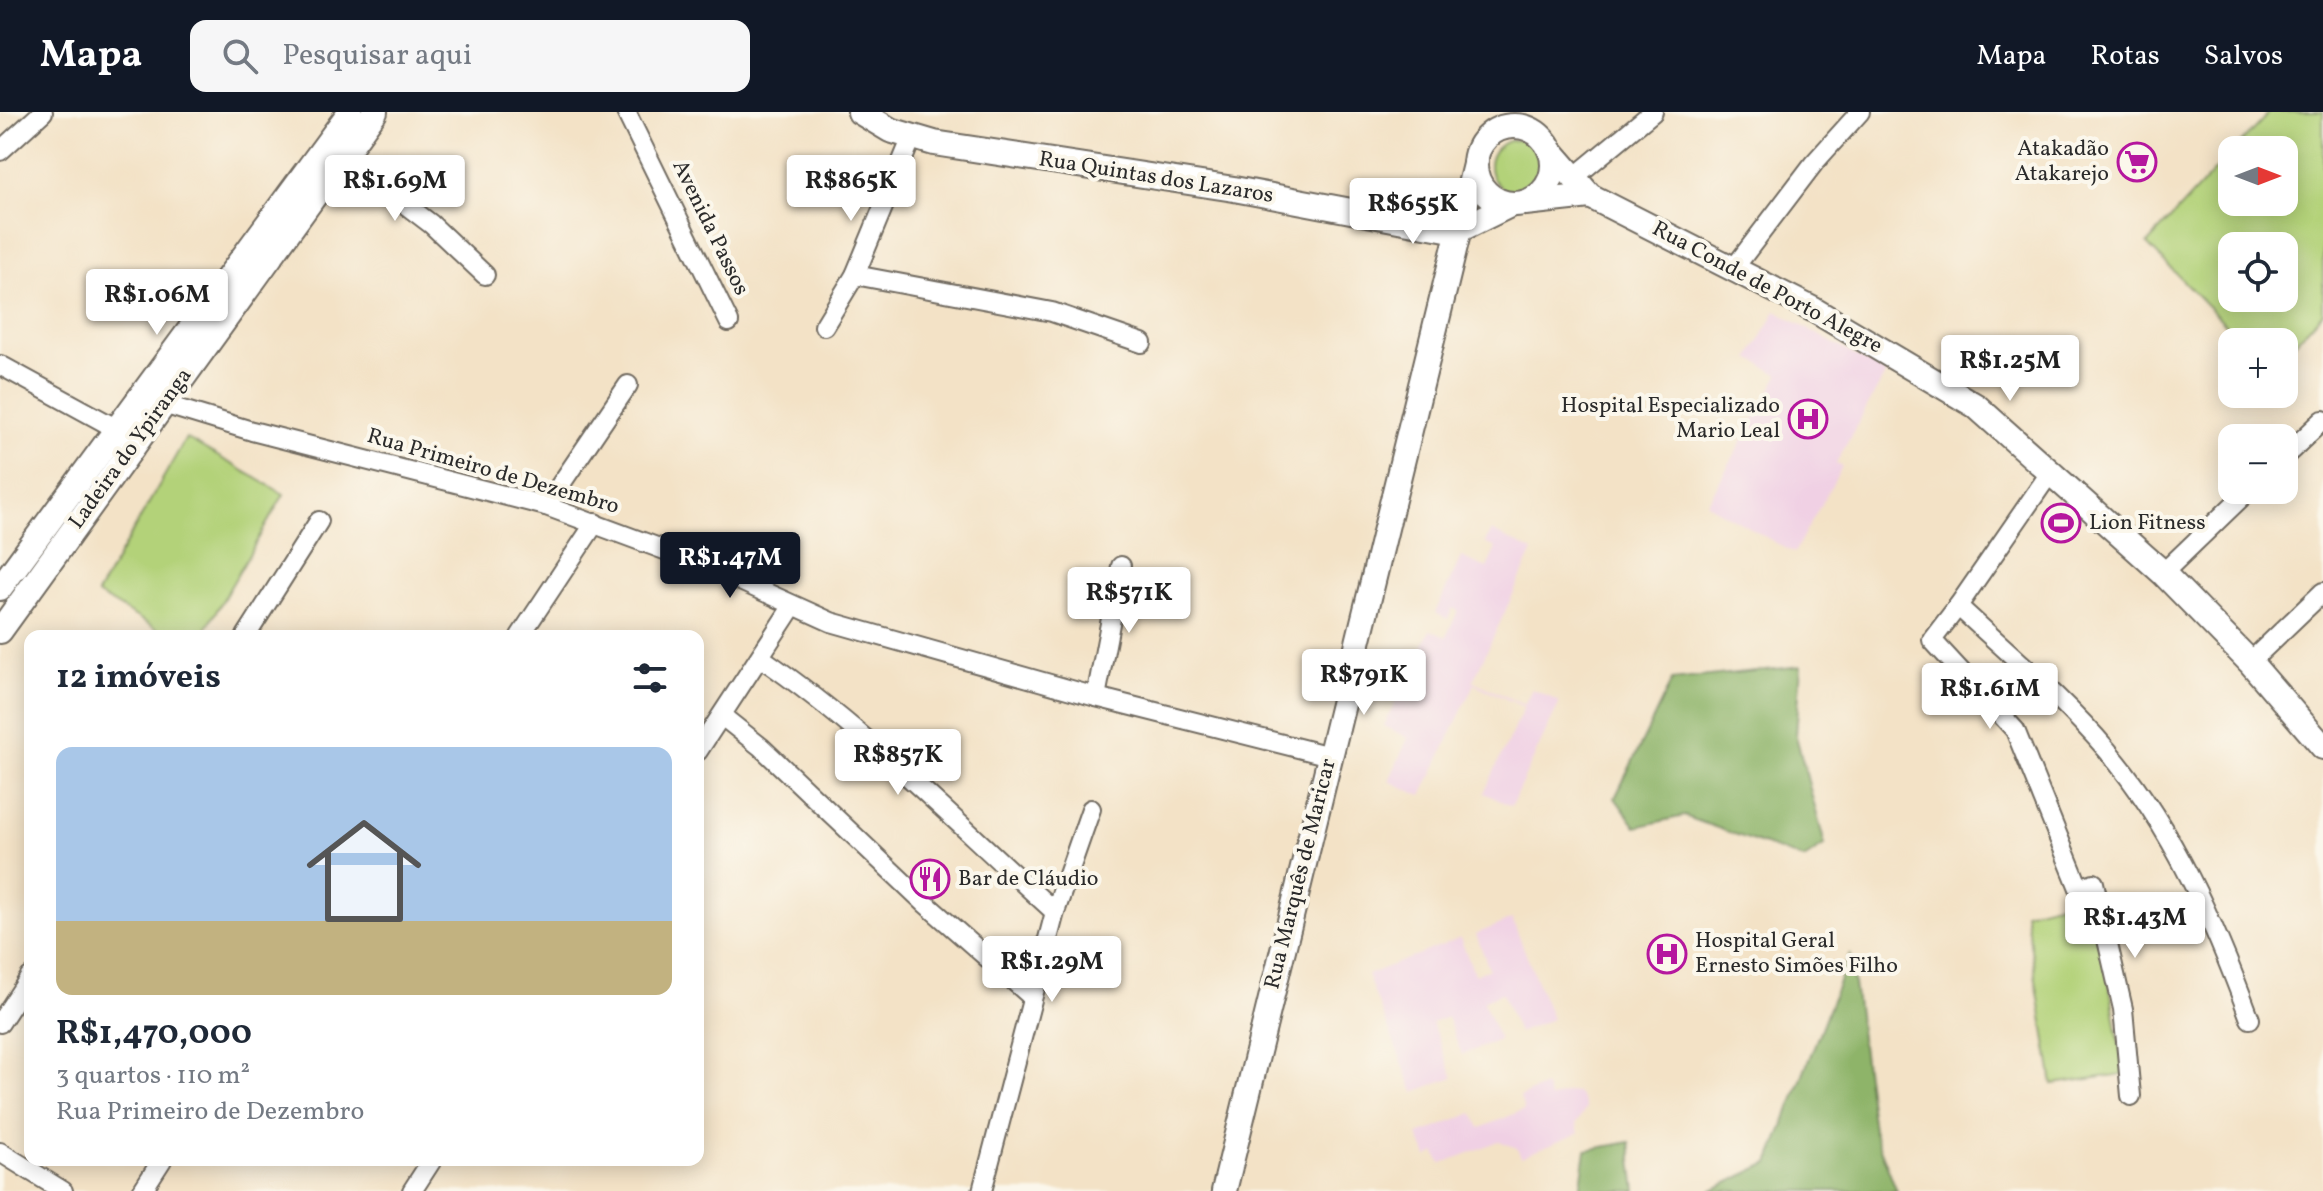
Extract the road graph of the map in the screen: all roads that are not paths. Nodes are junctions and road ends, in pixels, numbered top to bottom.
1 (43, 112) edge
2 (350, 112) edge
3 (375, 112) edge
4 (626, 112) edge
5 (860, 112) edge
6 (1488, 112) edge
7 (1529, 112) edge
8 (1653, 112) edge
9 (1860, 112) edge
10 (912, 137) junction
11 (1548, 146) junction
12 (335, 150) junction
13 (0, 151) edge
14 (1477, 155) junction
15 (1581, 188) junction
16 (1516, 203) junction
17 (1457, 231) junction
18 (1734, 268) junction
19 (485, 275) dead end
20 (855, 275) junction
21 (729, 322) dead end
22 (824, 326) dead end
23 (1142, 343) dead end
24 (0, 365) edge
25 (628, 385) dead end
26 (153, 401) junction
27 (2323, 420) edge
28 (129, 435) junction
29 (2298, 444) edge
30 (2052, 470) junction
31 (2234, 504) edge
32 (546, 506) junction
33 (319, 521) dead end
34 (595, 523) junction
35 (1121, 566) dead end
36 (2163, 573) junction
37 (0, 588) edge
38 (2323, 592) edge
39 (1958, 606) junction
40 (792, 607) junction
41 (250, 630) edge
42 (524, 630) edge
43 (0, 631) edge
44 (760, 657) junction
45 (2250, 662) junction
46 (1096, 697) junction
47 (722, 716) junction
48 (704, 742) edge
49 (2323, 747) edge
50 (1330, 756) junction
51 (1091, 809) dead end
52 (1055, 912) junction
53 (24, 986) edge
54 (1032, 997) junction
55 (2250, 1019) dead end
56 (0, 1023) edge
57 (2131, 1096) dead end
58 (0, 1152) edge
59 (158, 1166) edge
60 (428, 1166) edge
61 (63, 1191) edge
62 (142, 1191) edge
63 (412, 1191) edge
64 (982, 1191) edge
65 (1224, 1191) edge

1 - 13 street
2 - 12 main road, Ladeira do Ypiranga
3 - 12 main road, Ladeira do Ypiranga
4 - 21 street, Avenida Passos
5 - 10 main road, Rua Quintas dos Lazaros
6 - 14 main road, Rua Marquês de Maricar
7 - 11 main road, Rua Conde de Porto Alegre
8 - 15 street
9 - 18 street
10 - 17 main road, Rua Quintas dos Lazaros
10 - 20 street
11 - 14 main road
11 - 15 main road, Rua Conde de Porto Alegre
11 - 16 main road
12 - 19 street
12 - 26 main road, Ladeira do Ypiranga
14 - 16 main road
14 - 17 main road, Rua Marquês de Maricar
15 - 16 main road
15 - 18 main road, Rua Conde de Porto Alegre
16 - 17 main road
17 - 50 main road, Rua Marquês de Maricar
18 - 30 main road, Rua Conde de Porto Alegre
20 - 22 street
20 - 23 street
24 - 28 street
25 - 32 street
26 - 28 main road, Ladeira do Ypiranga
26 - 32 street, Rua Primeiro de Dezembro
27 - 29 street
28 - 37 main road, Ladeira do Ypiranga
28 - 43 main road, Ladeira do Ypiranga
30 - 36 main road, Rua Conde de Porto Alegre
30 - 39 street
31 - 36 street
32 - 34 street, Rua Primeiro de Dezembro
33 - 41 street
34 - 40 street, Rua Primeiro de Dezembro
34 - 42 street
35 - 46 street
36 - 45 main road, Rua Conde de Porto Alegre
38 - 45 street
39 - 55 street
39 - 57 street
40 - 44 street
40 - 46 street, Rua Primeiro de Dezembro
44 - 47 street
44 - 52 street
45 - 49 main road, Rua Conde de Porto Alegre
46 - 50 street, Rua Primeiro de Dezembro
47 - 48 street
47 - 54 street
50 - 65 main road, Rua Marquês de Maricar
51 - 52 street
52 - 54 street
53 - 56 street
54 - 64 street
58 - 61 street
59 - 62 street
60 - 63 street

